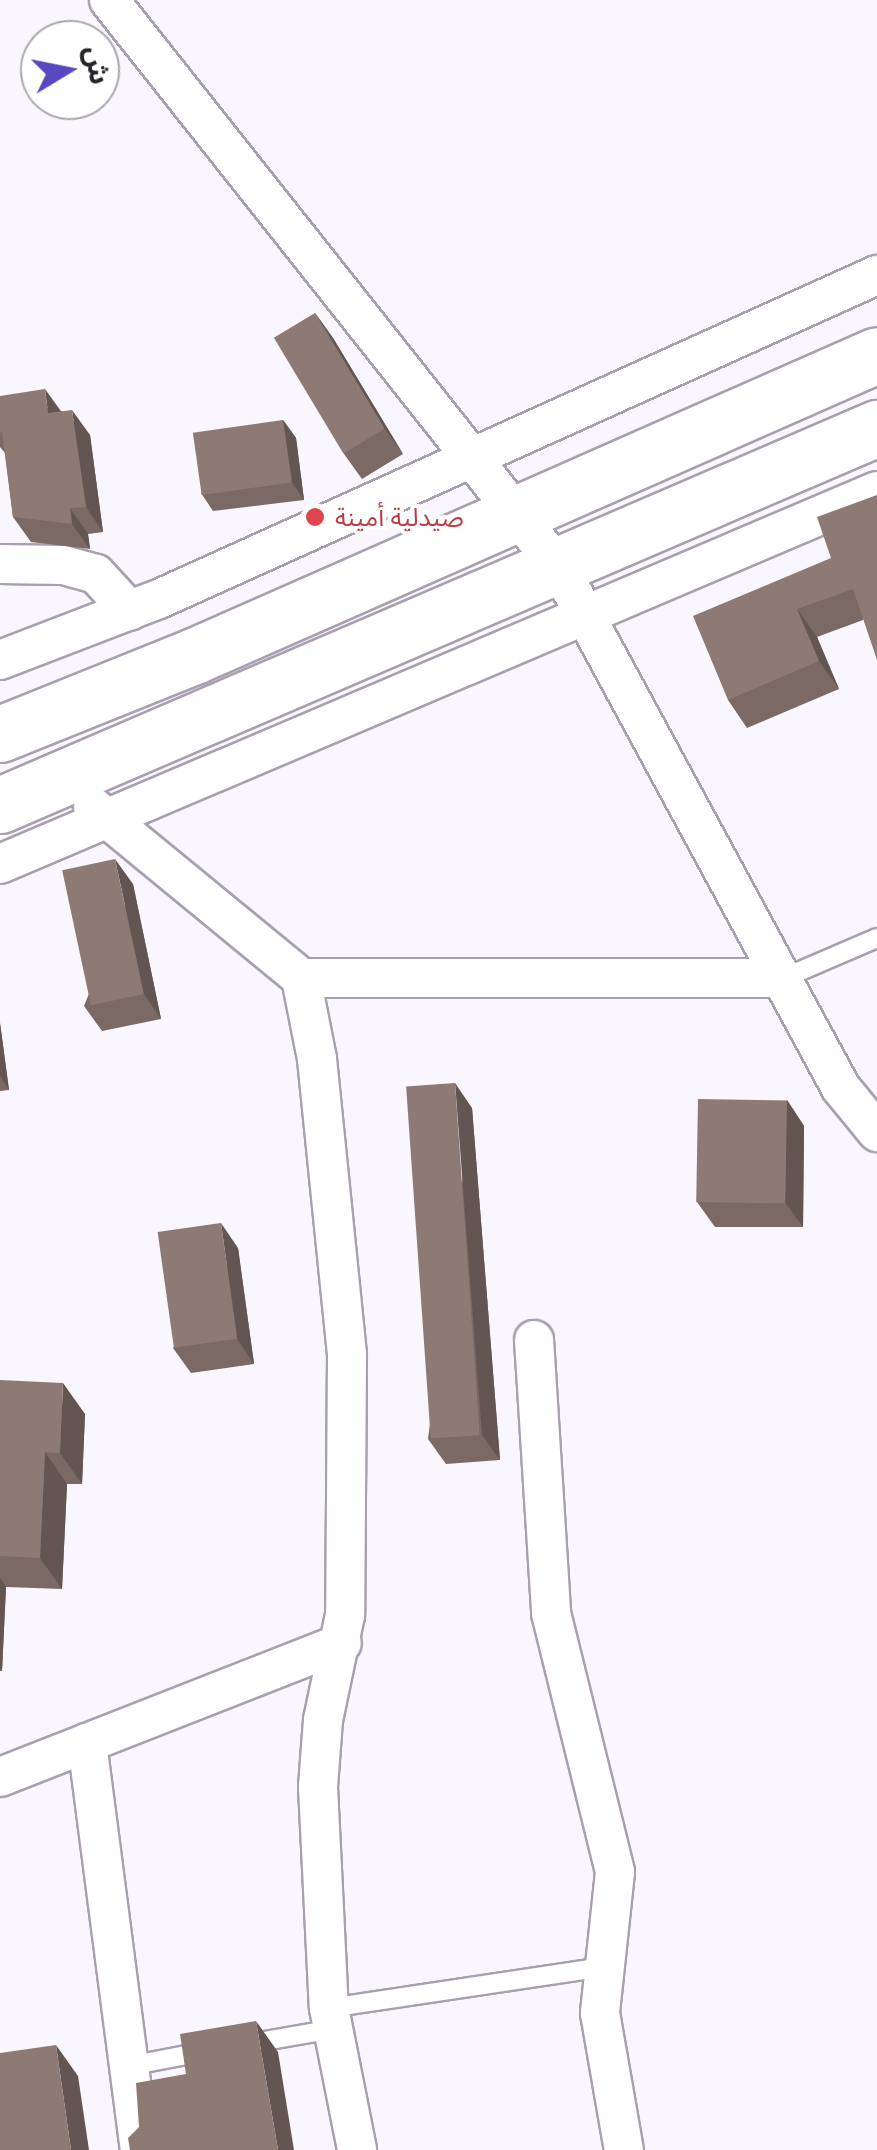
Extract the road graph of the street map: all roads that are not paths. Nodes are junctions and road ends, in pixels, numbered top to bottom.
1 (110, 0) edge
2 (877, 275) edge
3 (877, 355) edge
4 (877, 428) edge
5 (468, 454) junction
6 (877, 491) edge
7 (517, 516) junction
8 (0, 564) edge
9 (573, 591) junction
10 (130, 611) junction
11 (0, 660) edge
12 (0, 734) edge
13 (62, 782) junction
14 (0, 805) edge
15 (109, 820) junction
16 (0, 864) edge
17 (877, 938) edge
18 (300, 978) junction
19 (784, 978) junction
20 (877, 1132) edge
21 (534, 1340) dead end
22 (342, 1644) junction
23 (87, 1743) junction
24 (0, 1777) edge
25 (604, 1968) junction
26 (331, 2018) junction
27 (129, 2066) junction
28 (140, 2150) edge
29 (357, 2150) edge
30 (624, 2150) edge

1 - 5 street
2 - 5 street
3 - 7 highway
4 - 9 highway
5 - 7 street
5 - 10 street
6 - 9 street
7 - 9 street
7 - 12 highway
8 - 10 street
9 - 13 highway
9 - 15 street
9 - 19 street
10 - 11 street
13 - 14 highway
13 - 15 street
15 - 16 street
15 - 18 street
17 - 19 lane
18 - 19 street
18 - 22 street
19 - 20 street
21 - 25 street
22 - 23 street
22 - 26 street
23 - 24 street
23 - 27 street
25 - 26 lane
25 - 30 street
26 - 27 lane
26 - 29 street
27 - 28 street

